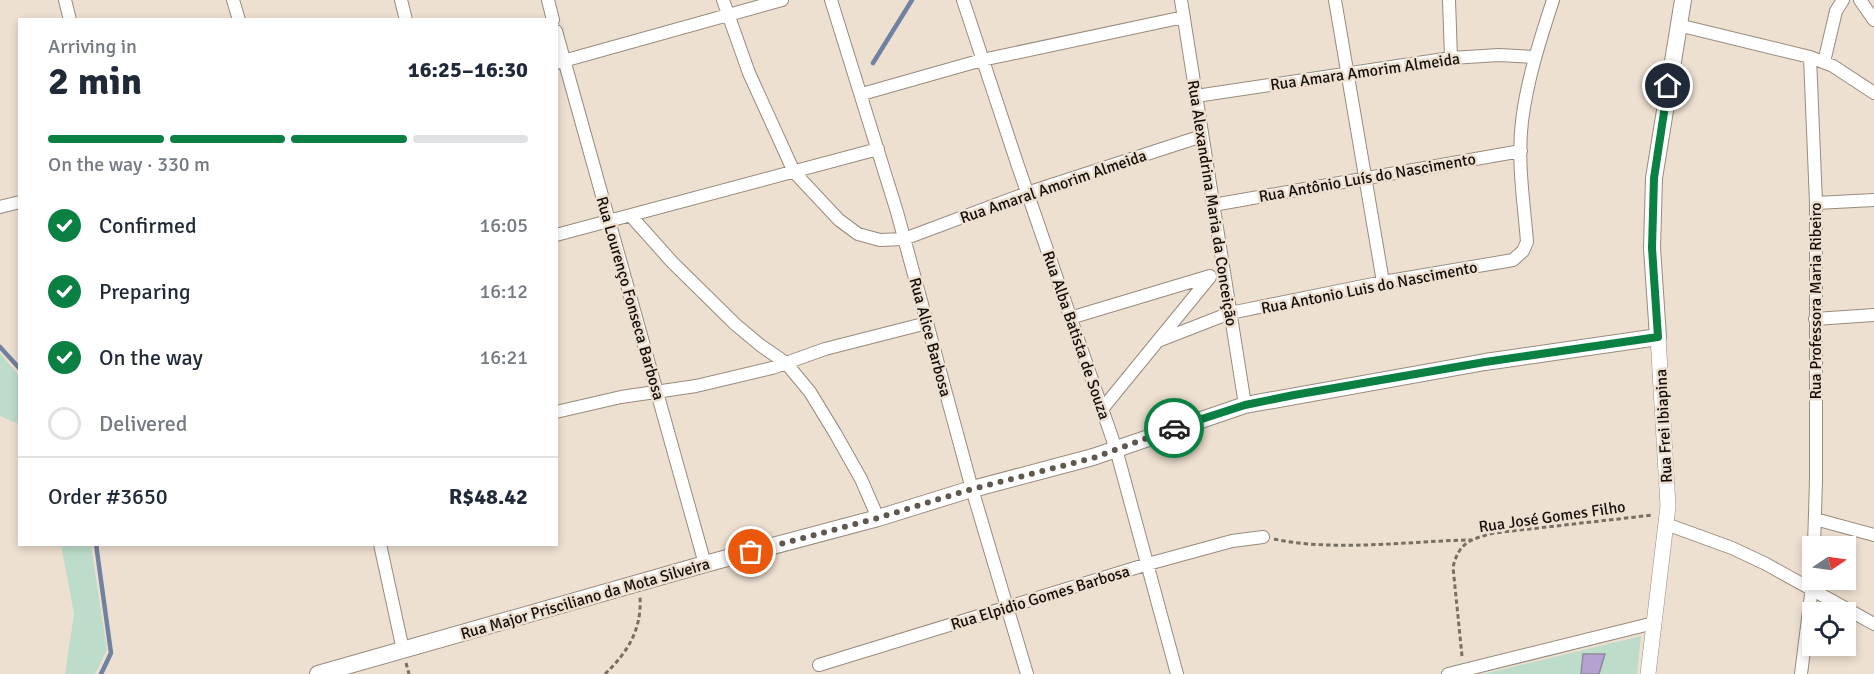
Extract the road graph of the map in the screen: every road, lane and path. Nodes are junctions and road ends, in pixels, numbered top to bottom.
1 (65, 0) edge
2 (234, 0) edge
3 (401, 0) edge
4 (548, 0) edge
5 (723, 0) edge
6 (782, 0) edge
7 (831, 0) edge
8 (963, 0) edge
9 (1181, 0) edge
10 (1335, 0) edge
11 (1449, 0) edge
12 (1553, 0) edge
13 (1683, 0) edge
14 (1843, 0) edge
15 (1860, 0) edge
16 (728, 15) junction
17 (1184, 17) junction
18 (70, 18) edge
19 (238, 18) edge
20 (406, 18) edge
21 (552, 18) edge
22 (1874, 20) edge
23 (1678, 25) junction
24 (558, 43) edge
25 (1534, 57) junction
26 (1810, 57) junction
27 (1451, 58) junction
28 (982, 60) junction
29 (561, 62) edge
30 (1824, 62) junction
31 (1346, 73) junction
32 (1874, 93) edge
33 (862, 94) junction
34 (1196, 96) junction
35 (1202, 136) junction
36 (878, 148) junction
37 (1521, 151) junction
38 (794, 172) junction
39 (1365, 177) junction
40 (1027, 193) junction
41 (1874, 200) edge
42 (18, 202) edge
43 (1816, 203) junction
44 (1214, 204) junction
45 (0, 207) edge
46 (631, 216) junction
47 (610, 222) junction
48 (558, 235) edge
49 (904, 239) junction
50 (1223, 272) junction
51 (1210, 277) junction
52 (1383, 282) junction
53 (1230, 313) junction
54 (1874, 315) edge
55 (1070, 318) junction
56 (1815, 319) junction
57 (927, 323) junction
58 (1658, 337) junction
59 (1158, 341) junction
60 (786, 363) junction
61 (657, 392) junction
62 (1245, 405) junction
63 (1103, 408) junction
64 (558, 412) edge
65 (1116, 449) junction
66 (972, 489) junction
67 (878, 518) junction
68 (1666, 519) junction
69 (1815, 519) junction
70 (1874, 534) edge
71 (1814, 536) edge
72 (1263, 537) joint
73 (1473, 540) junction
74 (380, 546) edge
75 (705, 564) junction
76 (1148, 564) junction
77 (1802, 580) edge
78 (639, 583) junction
79 (1811, 590) edge
80 (1820, 590) edge
81 (1009, 607) junction
82 (1654, 623) junction
83 (1874, 624) edge
84 (403, 650) junction
85 (819, 665) dead end
86 (1463, 670) junction
87 (318, 674) edge
88 (604, 674) edge
89 (1027, 674) edge
90 (1177, 674) edge
91 (1448, 674) edge
92 (1648, 674) edge
93 (1802, 674) edge

1 - 18 street
2 - 19 street
3 - 20 street
4 - 21 street
5 - 16 street
6 - 16 street
7 - 33 street, Rua Alice Barbosa
8 - 28 street, Rua Alba Batista de Souza
9 - 17 street, Rua Alexandrina Maria da Conceição
10 - 31 street
11 - 27 street
12 - 25 street
13 - 23 main road, Rua Frei Ibiapina
14 - 30 street
15 - 22 street
16 - 29 street
16 - 38 street
17 - 28 street
17 - 34 street, Rua Alexandrina Maria da Conceição
23 - 26 street
23 - 58 main road, Rua Frei Ibiapina
24 - 29 street, Rua Lourenço Fonseca Barbosa
25 - 27 street, Rua Amara Amorim Almeida
25 - 37 street
26 - 30 street
26 - 43 street, Rua Professora Maria Ribeiro
27 - 31 street, Rua Amara Amorim Almeida
28 - 33 street
28 - 40 street, Rua Alba Batista de Souza
29 - 47 street, Rua Lourenço Fonseca Barbosa
30 - 32 street
31 - 34 street, Rua Amara Amorim Almeida
31 - 39 street
33 - 36 street, Rua Alice Barbosa
34 - 35 street, Rua Alexandrina Maria da Conceição
35 - 40 street, Rua Amaral Amorim Almeida
35 - 44 street, Rua Alexandrina Maria da Conceição
36 - 38 street
36 - 49 street, Rua Alice Barbosa
37 - 39 street, Rua Antônio Luís do Nascimento
37 - 52 street, Rua Antonio Luis do Nascimento
38 - 46 street
38 - 49 street
39 - 44 street, Rua Antônio Luís do Nascimento
39 - 52 street
40 - 49 street, Rua Amaral Amorim Almeida
40 - 55 street, Rua Alba Batista de Souza
41 - 43 street
42 - 45 street
43 - 56 street, Rua Professora Maria Ribeiro
44 - 50 street, Rua Alexandrina Maria da Conceição
46 - 47 street
46 - 60 street
47 - 48 street
47 - 61 street, Rua Lourenço Fonseca Barbosa
49 - 57 street, Rua Alice Barbosa
50 - 51 street
50 - 53 street, Rua Alexandrina Maria da Conceição
51 - 55 street
51 - 59 street
52 - 53 street, Rua Antonio Luis do Nascimento
53 - 59 street, Rua Antonio Luis do Nascimento
53 - 62 street, Rua Alexandrina Maria da Conceição
54 - 56 street
55 - 63 street, Rua Alba Batista de Souza
56 - 69 street, Rua Professora Maria Ribeiro
57 - 60 street
57 - 66 street, Rua Alice Barbosa
58 - 62 main road, Rua Major Prisciliano da Mota Silveira
58 - 68 street, Rua Frei Ibiapina
59 - 63 street
60 - 61 street
60 - 67 street
61 - 64 street
61 - 75 street, Rua Lourenço Fonseca Barbosa
62 - 65 main road, Rua Major Prisciliano da Mota Silveira
63 - 65 street, Rua Alba Batista de Souza
65 - 66 main road, Rua Major Prisciliano da Mota Silveira
65 - 76 street, Rua Alba Batista de Souza
66 - 67 main road, Rua Major Prisciliano da Mota Silveira
66 - 81 street, Rua Alice Barbosa
67 - 75 main road, Rua Major Prisciliano da Mota Silveira
68 - 73 path, Rua José Gomes Filho
68 - 77 street
68 - 82 street, Rua Frei Ibiapina
69 - 70 street
69 - 71 street, Rua Professora Maria Ribeiro
72 - 73 path
72 - 76 street, Rua Elpidio Gomes Barbosa
73 - 86 path, Rua José Gomes Filho
74 - 84 street
75 - 78 main road, Rua Major Prisciliano da Mota Silveira
76 - 81 street, Rua Elpidio Gomes Barbosa
76 - 90 street, Rua Alba Batista de Souza
78 - 84 main road, Rua Major Prisciliano da Mota Silveira
78 - 88 path
79 - 93 street
80 - 83 street
81 - 85 street, Rua Elpidio Gomes Barbosa
81 - 89 street, Rua Alice Barbosa
82 - 86 street
82 - 92 street, Rua Frei Ibiapina
84 - 87 main road, Rua Major Prisciliano da Mota Silveira
86 - 91 street

